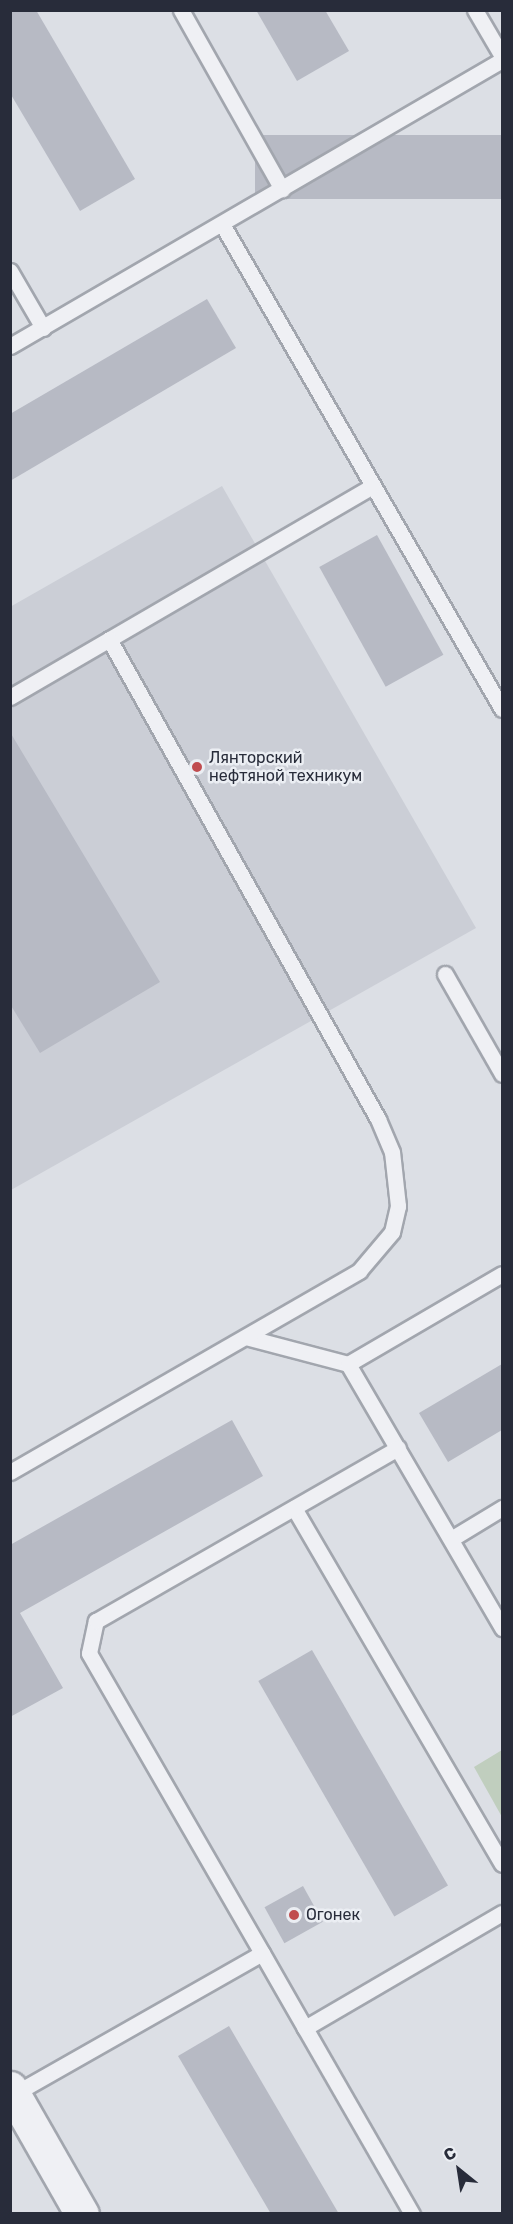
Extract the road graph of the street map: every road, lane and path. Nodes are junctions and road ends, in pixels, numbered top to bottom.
1 (180, 10) edge
2 (475, 10) edge
3 (502, 58) edge
4 (282, 189) junction
5 (222, 224) junction
6 (10, 271) edge
7 (43, 328) junction
8 (10, 346) edge
9 (372, 486) junction
10 (109, 639) junction
11 (10, 697) edge
12 (502, 709) edge
13 (445, 974) dead end
14 (502, 1074) edge
15 (502, 1274) edge
16 (249, 1338) junction
17 (348, 1364) junction
18 (398, 1448) junction
19 (10, 1472) edge
20 (294, 1508) junction
21 (502, 1508) edge
22 (451, 1539) junction
23 (502, 1628) edge
24 (502, 1864) edge
25 (502, 1913) edge
26 (262, 1953) junction
27 (305, 2028) junction
28 (12, 2091) edge
29 (82, 2214) edge
30 (412, 2214) edge

1 - 4 lane
2 - 3 lane
3 - 4 lane
4 - 5 lane
5 - 7 lane
5 - 9 lane
6 - 7 lane
7 - 8 lane
9 - 10 lane
9 - 12 lane
10 - 11 lane
10 - 16 lane
13 - 14 lane
15 - 17 lane
16 - 17 lane
16 - 19 lane
17 - 18 lane
18 - 20 lane
18 - 22 lane
20 - 24 lane
20 - 26 lane
21 - 22 lane
22 - 23 lane
25 - 27 lane
26 - 27 lane
26 - 28 lane
27 - 30 lane
28 - 29 street

